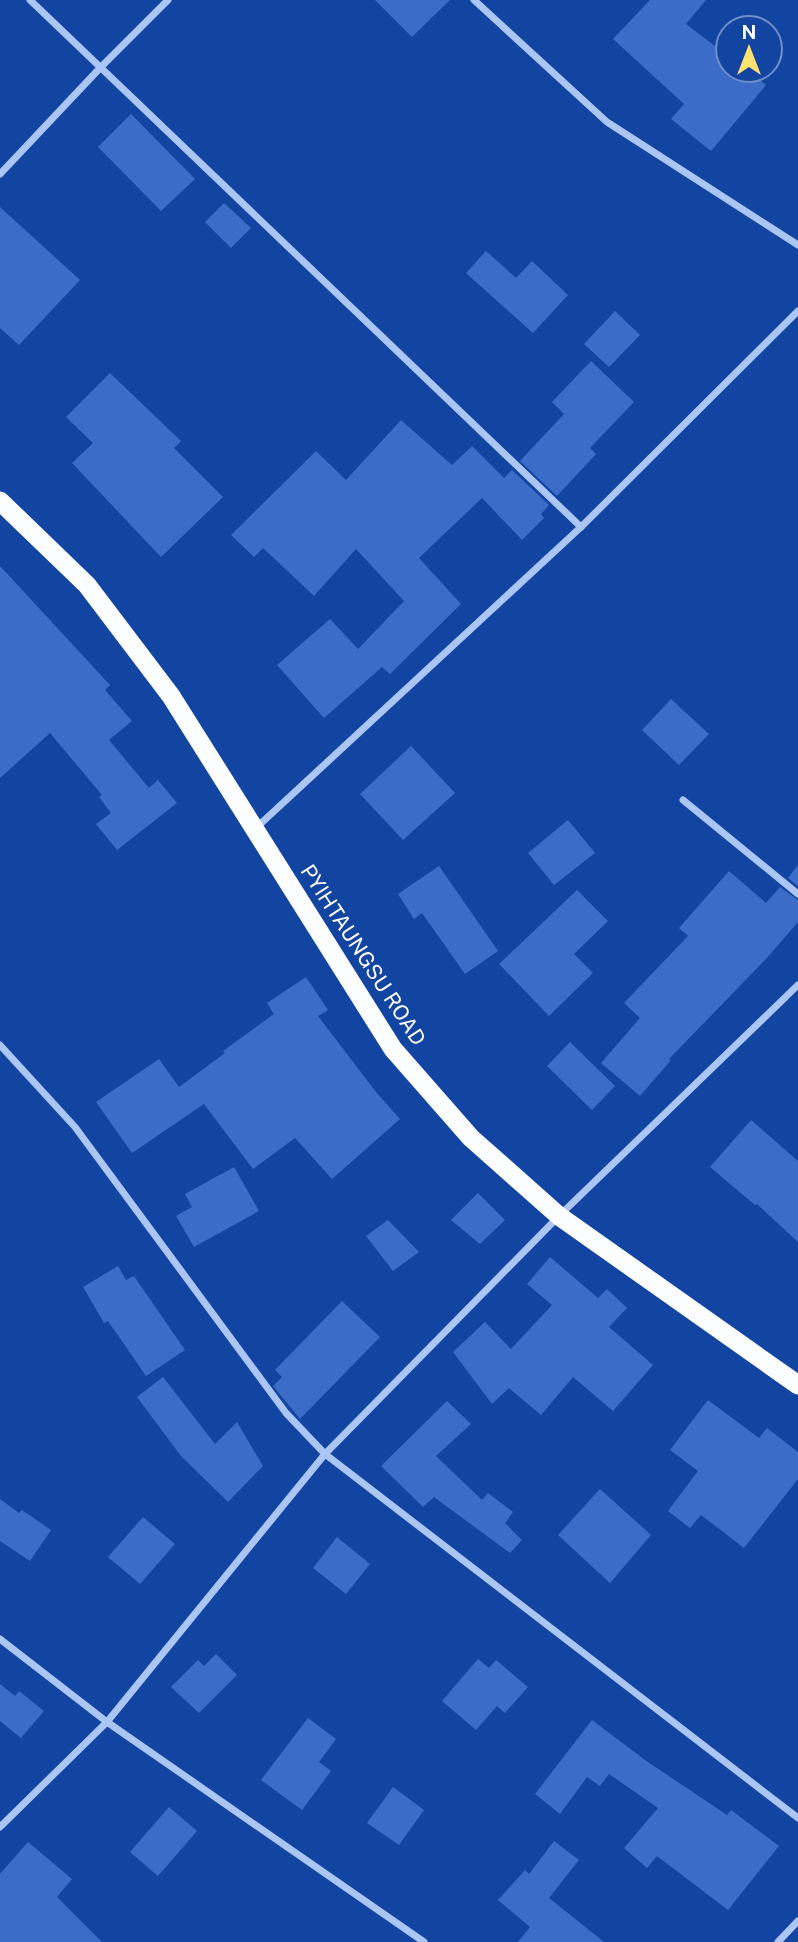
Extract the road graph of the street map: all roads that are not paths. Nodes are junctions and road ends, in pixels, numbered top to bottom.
1 (30, 0) edge
2 (168, 0) edge
3 (474, 0) edge
4 (100, 68) junction
5 (0, 174) edge
6 (798, 245) edge
7 (798, 312) edge
8 (0, 501) edge
9 (581, 527) junction
10 (683, 800) dead end
11 (255, 829) junction
12 (798, 894) edge
13 (798, 985) edge
14 (0, 1045) edge
15 (559, 1216) junction
16 (798, 1385) edge
17 (325, 1454) junction
18 (0, 1639) edge
19 (107, 1722) junction
20 (798, 1818) edge
21 (0, 1828) edge
22 (798, 1921) edge
23 (424, 1942) edge
24 (778, 1942) edge

1 - 4 street
2 - 4 street
3 - 6 street
4 - 5 street
4 - 9 street
7 - 9 street
8 - 11 highway, PYIHTAUNGSU ROAD
9 - 11 street
10 - 12 street
11 - 15 highway, PYIHTAUNGSU ROAD
13 - 15 street
14 - 17 street
15 - 16 highway, PYIHTAUNGSU ROAD
15 - 17 street
17 - 19 street
17 - 20 street
18 - 19 street
19 - 21 street
19 - 23 street
22 - 24 street

